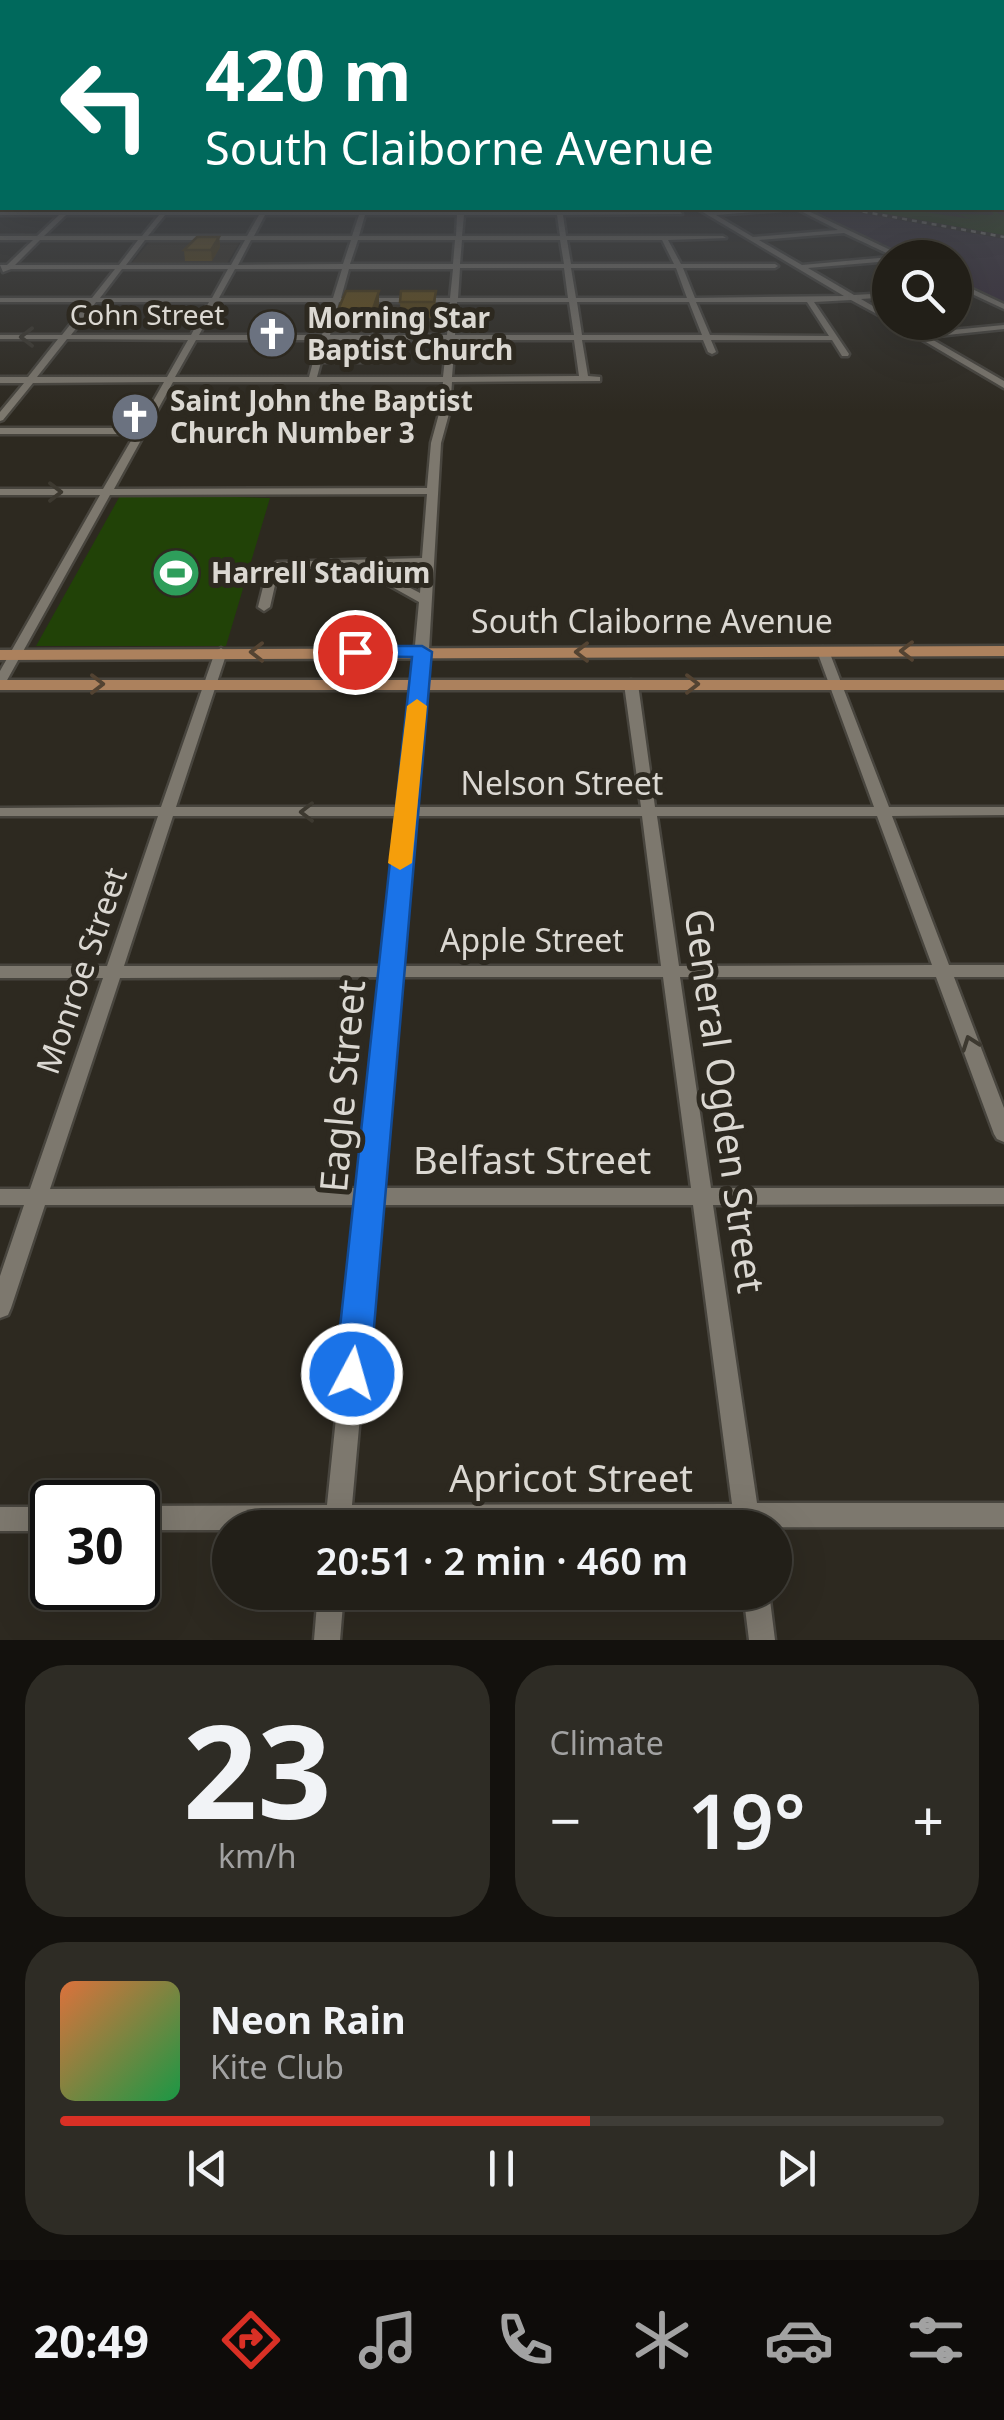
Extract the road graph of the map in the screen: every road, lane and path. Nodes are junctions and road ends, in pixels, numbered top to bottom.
1 (127, 259) edge
2 (238, 259) edge
3 (348, 259) edge
4 (457, 259) edge
5 (567, 259) edge
6 (675, 259) edge
7 (786, 259) edge
8 (872, 261) edge
9 (775, 266) dead end
10 (4, 267) edge
11 (120, 267) junction
12 (233, 267) junction
13 (345, 267) junction
14 (456, 267) junction
15 (568, 267) junction
16 (679, 267) junction
17 (801, 267) junction
18 (0, 276) edge
19 (972, 292) edge
20 (872, 296) edge
21 (854, 298) junction
22 (334, 299) junction
23 (453, 299) junction
24 (572, 299) junction
25 (0, 300) edge
26 (95, 300) junction
27 (215, 300) junction
28 (691, 300) junction
29 (810, 300) junction
30 (1004, 307) edge
31 (872, 309) edge
32 (1004, 327) edge
33 (972, 330) edge
34 (392, 336) junction
35 (577, 336) junction
36 (708, 336) junction
37 (0, 337) edge
38 (65, 337) junction
39 (194, 337) junction
40 (322, 337) junction
41 (449, 337) junction
42 (834, 338) junction
43 (926, 340) edge
44 (712, 352) dead end
45 (845, 354) dead end
46 (315, 360) junction
47 (1004, 376) edge
48 (991, 378) junction
49 (597, 379) dead end
50 (0, 380) edge
51 (30, 380) junction
52 (172, 380) junction
53 (312, 380) junction
54 (447, 380) junction
55 (584, 380) junction
56 (1004, 385) edge
57 (0, 418) edge
58 (0, 431) edge
59 (141, 431) junction
60 (109, 491) junction
61 (432, 491) junction
62 (0, 492) edge
63 (393, 561) junction
64 (427, 561) junction
65 (424, 600) junction
66 (264, 608) dead end
67 (1004, 651) edge
68 (221, 652) junction
69 (422, 652) junction
70 (823, 652) junction
71 (8, 654) edge
72 (0, 684) edge
73 (210, 684) junction
74 (420, 684) junction
75 (631, 684) junction
76 (835, 684) junction
77 (1004, 684) edge
78 (404, 811) junction
79 (646, 811) junction
80 (884, 811) junction
81 (1004, 811) edge
82 (0, 812) edge
83 (168, 812) junction
84 (392, 970) junction
85 (668, 970) junction
86 (943, 971) junction
87 (1004, 971) edge
88 (0, 972) edge
89 (115, 973) junction
90 (1004, 1134) edge
91 (371, 1196) junction
92 (699, 1196) junction
93 (1004, 1196) edge
94 (0, 1197) edge
95 (36, 1197) junction
96 (0, 1308) edge
97 (339, 1510) edge
98 (745, 1510) edge
99 (1004, 1515) edge
100 (160, 1518) edge
101 (0, 1519) edge
102 (30, 1519) edge
103 (212, 1519) edge
104 (792, 1521) edge
105 (330, 1610) edge
106 (758, 1610) edge
107 (327, 1640) edge
108 (762, 1640) edge

1 - 11 street
2 - 12 street
3 - 13 street
4 - 14 street
5 - 15 street
6 - 16 street
7 - 17 street
8 - 17 street
9 - 16 street
10 - 11 street
10 - 18 street
11 - 12 street
11 - 26 street
12 - 13 street
12 - 27 street
13 - 14 street
13 - 22 street
14 - 15 street
14 - 23 street
15 - 16 street
15 - 24 street
16 - 28 street
17 - 21 street
19 - 30 street
20 - 21 street
21 - 29 street
21 - 31 street
22 - 23 street
22 - 27 street
22 - 40 street
23 - 24 street
23 - 41 street
24 - 28 street
24 - 35 street
25 - 26 street
26 - 27 street
26 - 38 street
27 - 39 street
28 - 29 street
28 - 36 street
29 - 42 street
32 - 33 street
34 - 40 street, Cohn Street
34 - 41 street, Cohn Street
34 - 46 street
35 - 36 street, Cohn Street
35 - 41 street, Cohn Street
35 - 55 street
36 - 42 street, Cohn Street
36 - 44 street
38 -> 37 street, Cohn Street
38 - 39 street, Cohn Street
38 - 51 street
39 - 40 street, Cohn Street
39 - 52 street
40 - 46 street
41 - 54 street
42 - 45 street
43 - 48 street
46 - 53 street
47 - 48 street
48 - 56 street
49 - 55 street
50 - 51 street
51 - 52 street
51 - 57 street
52 - 53 street
52 - 59 street
53 - 54 street
54 - 55 street
54 - 61 street, Eagle Street
58 - 59 street
59 - 60 street
60 - 61 street
62 -> 60 street
60 - 71 street
61 - 64 street, Eagle Street
63 - 64 street
63 - 65 street
63 - 66 street
64 - 65 street, Eagle Street
65 - 69 street, Eagle Street
67 -> 70 main road, South Claiborne Avenue
69 -> 68 main road, South Claiborne Avenue
68 - 71 main road, South Claiborne Avenue
68 - 73 street, Monroe Street
70 -> 69 main road, South Claiborne Avenue
69 - 74 street, Eagle Street
70 - 76 street
71 - 72 street
72 -> 73 main road, South Claiborne Avenue
73 - 74 main road, South Claiborne Avenue
73 - 83 street, Monroe Street
74 - 75 main road, South Claiborne Avenue
74 - 78 street, Eagle Street
75 -> 76 main road, South Claiborne Avenue
75 - 79 street, General Ogden Street
76 - 77 main road, South Claiborne Avenue
76 - 80 street
78 - 79 street, Nelson Street
78 -> 83 street, Nelson Street
78 - 84 street, Eagle Street
79 - 80 street, Nelson Street
79 - 85 street, General Ogden Street
80 - 81 street, Nelson Street
80 - 86 street
82 - 83 street, Nelson Street
83 - 89 street, Monroe Street
84 - 85 street, Apple Street
84 - 89 street, Apple Street
84 - 91 street, Eagle Street
85 - 86 street, Apple Street
85 - 92 street, General Ogden Street
86 - 87 street, Apple Street
90 -> 86 street
88 - 89 street, Apple Street
89 - 95 street, Monroe Street
91 - 92 street, Belfast Street
91 - 95 street, Belfast Street
91 - 97 street, Eagle Street
92 - 93 street, Belfast Street
92 - 98 street, General Ogden Street
94 - 95 street, Belfast Street
95 - 96 street, Monroe Street
99 - 104 street, Apricot Street
100 - 103 street, Apricot Street
101 - 102 street
105 - 107 street
106 - 108 street

